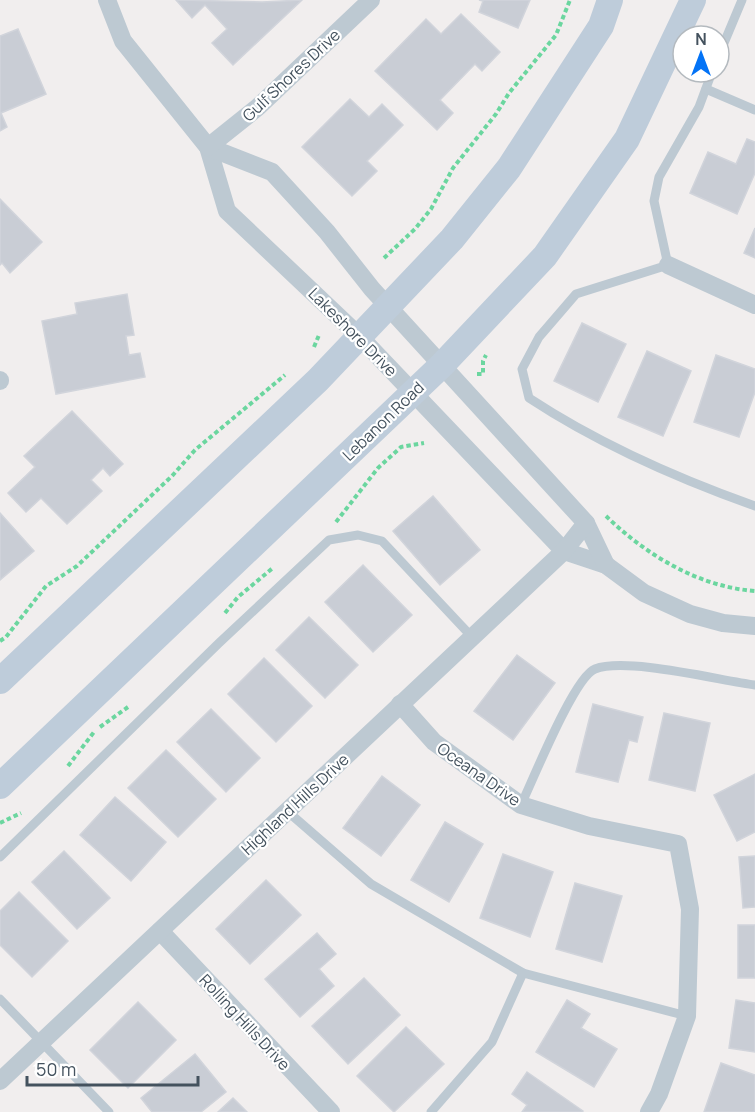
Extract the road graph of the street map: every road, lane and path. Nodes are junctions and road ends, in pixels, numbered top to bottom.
1 (107, 0) edge
2 (371, 0) edge
3 (570, 0) edge
4 (610, 0) edge
5 (693, 0) edge
6 (742, 0) edge
7 (731, 26) edge
8 (708, 84) edge
9 (706, 89) junction
10 (755, 110) edge
11 (208, 147) junction
12 (384, 258) dead end
13 (668, 265) junction
14 (755, 305) edge
15 (389, 306) junction
16 (319, 335) dead end
17 (359, 336) junction
18 (309, 354) dead end
19 (442, 365) junction
20 (294, 368) dead end
21 (483, 374) dead end
22 (486, 382) dead end
23 (413, 393) junction
24 (755, 506) edge
25 (603, 513) dead end
26 (586, 523) junction
27 (564, 550) junction
28 (606, 565) junction
29 (755, 591) edge
30 (755, 626) edge
31 (472, 637) junction
32 (0, 641) edge
33 (0, 681) edge
34 (755, 686) edge
35 (400, 704) junction
36 (0, 786) edge
37 (521, 805) junction
38 (287, 811) junction
39 (0, 857) edge
40 (160, 931) junction
41 (523, 973) junction
42 (0, 999) edge
43 (687, 1016) junction
44 (42, 1041) junction
45 (0, 1081) edge
46 (109, 1112) edge
47 (331, 1112) edge
48 (431, 1112) edge
49 (649, 1112) edge

1 - 11 street, Lakeshore Drive
2 - 11 street, Gulf Shores Drive
3 - 12 path
4 - 15 main road
5 - 19 main road, Lebanon Road
6 - 7 lane
8 - 9 lane
9 - 10 lane
9 - 13 lane
11 - 15 street, Lakeshore Drive
11 - 17 street, Lakeshore Drive
13 - 14 street
13 - 24 lane
15 - 17 main road
15 - 19 street, Lakeshore Drive
16 - 18 path
17 - 23 street, Lakeshore Drive
17 - 33 main road
19 - 23 main road, Lebanon Road
19 - 26 street, Lakeshore Drive
20 - 32 path
21 - 22 path
23 - 27 street, Lakeshore Drive
23 - 36 main road, Lebanon Road
25 - 29 path
26 - 27 street, Highland Hills Drive
26 - 28 street, Lakeshore Drive
27 - 28 street, Lakeshore Drive
27 - 31 street, Highland Hills Drive
28 - 30 street, Lakeshore Drive
31 - 35 street, Highland Hills Drive
31 - 39 lane
34 - 37 lane
35 - 37 street, Oceana Drive
35 - 38 street, Highland Hills Drive
37 - 43 street, Oceana Drive
38 - 40 street, Highland Hills Drive
38 - 41 lane
40 - 44 street, Highland Hills Drive
40 - 47 street, Rolling Hills Drive
41 - 43 lane
41 - 48 lane
42 - 44 lane
43 - 49 street
44 - 45 street, Highland Hills Drive
44 - 46 lane

